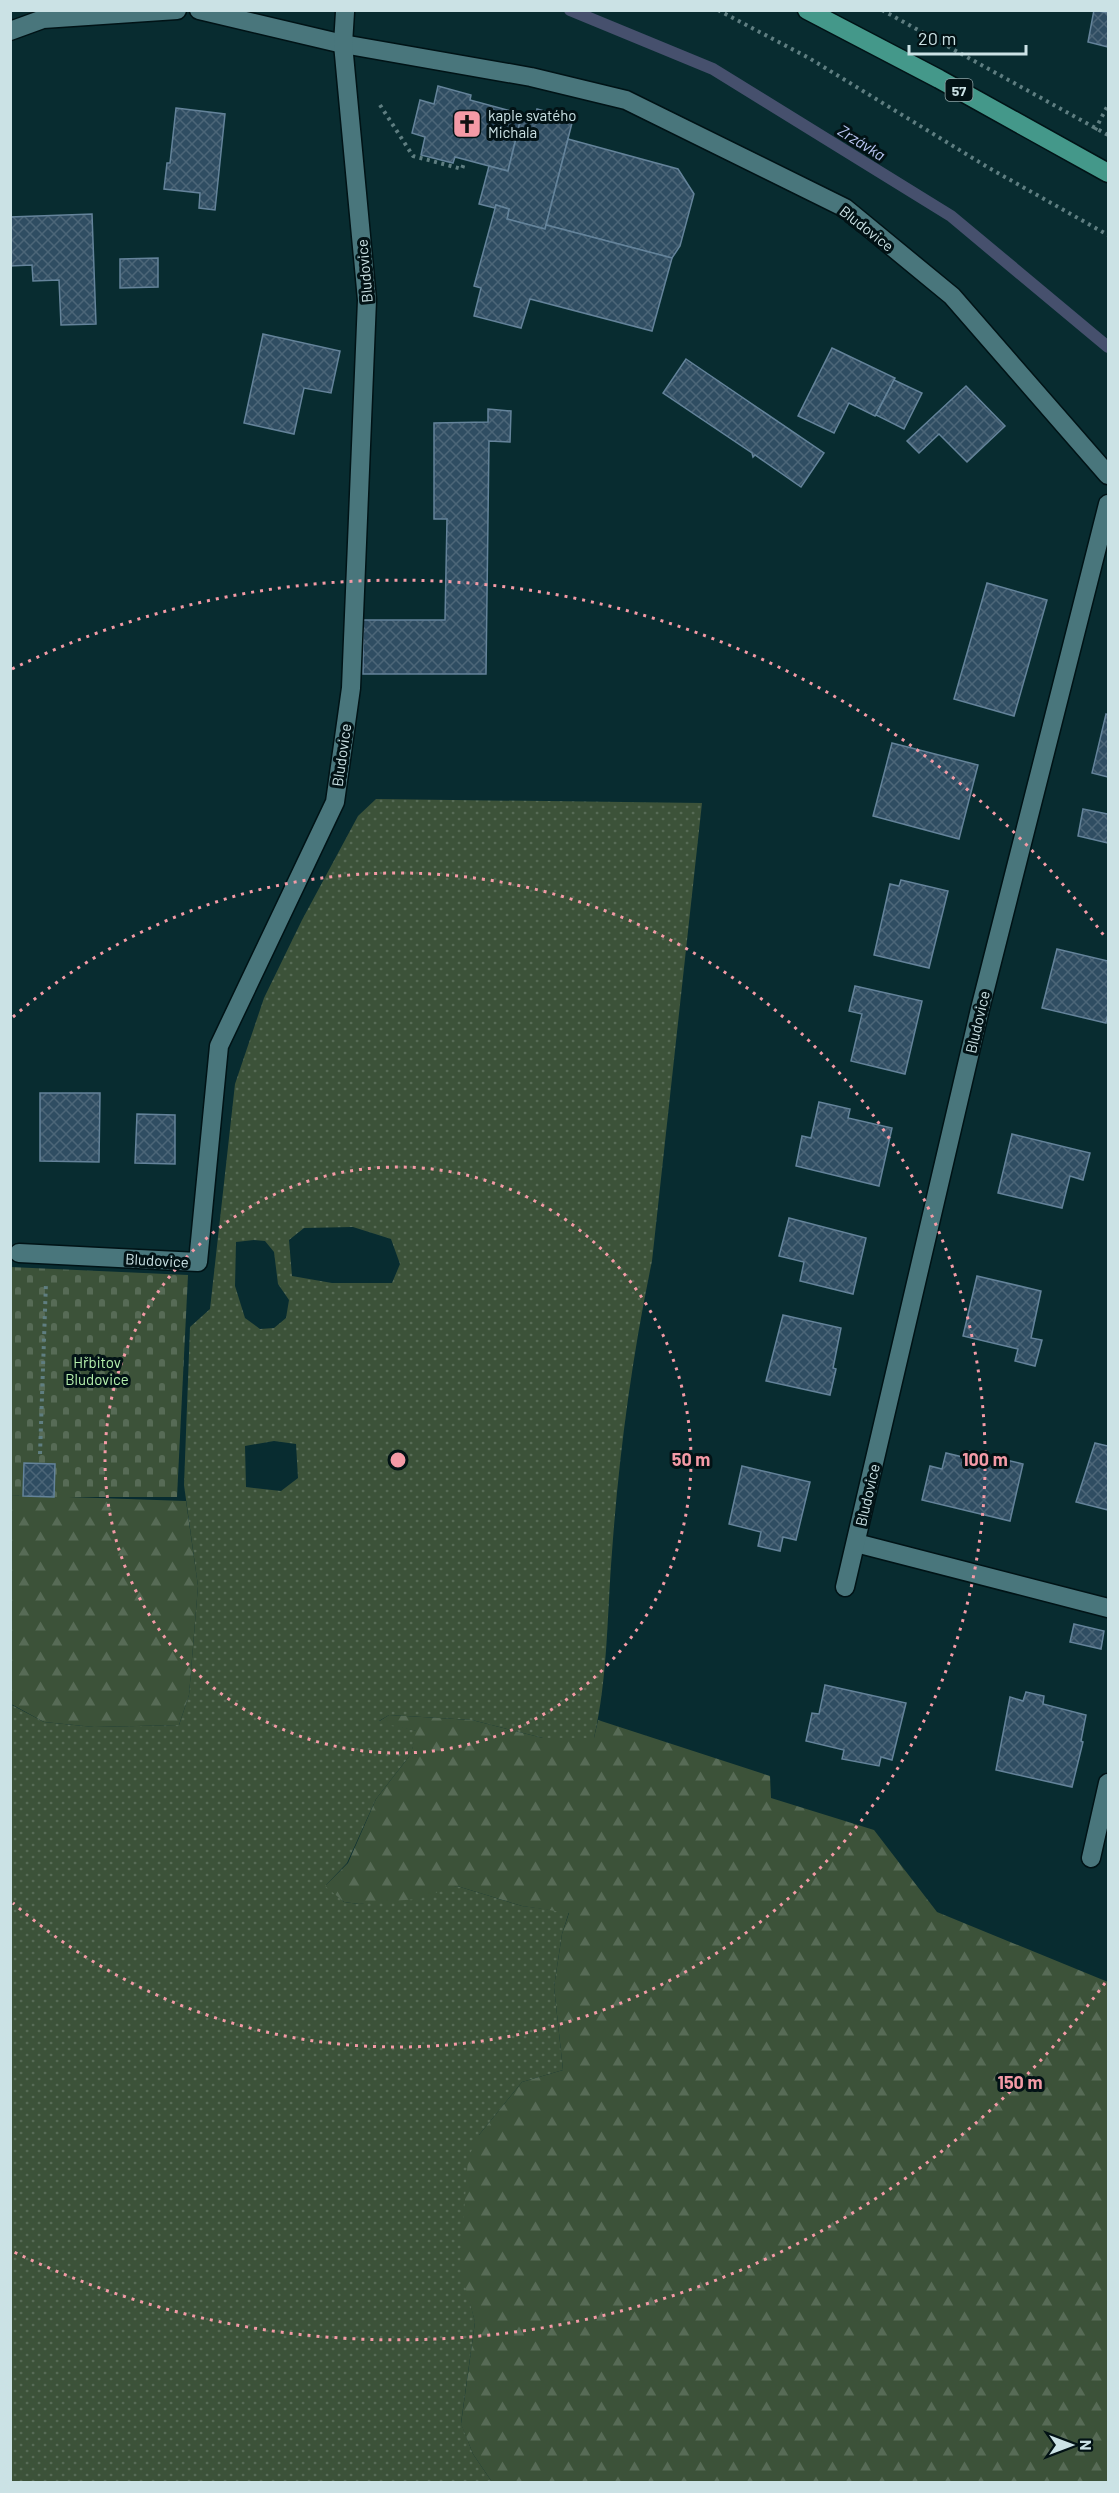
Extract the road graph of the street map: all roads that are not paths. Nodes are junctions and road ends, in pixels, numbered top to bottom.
1 (177, 10) edge
2 (199, 10) edge
3 (807, 10) edge
4 (345, 12) dead end
5 (10, 31) edge
6 (343, 44) junction
7 (1108, 173) edge
8 (1108, 475) edge
9 (1108, 504) edge
10 (19, 1253) dead end
11 (856, 1543) junction
12 (845, 1587) dead end
13 (1108, 1608) edge
14 (1108, 1784) edge
15 (1091, 1858) dead end

1 - 5 street
2 - 6 street, Bludovice
3 - 7 main road, 57
4 - 6 street, Bludovice
6 - 8 street, Bludovice
6 - 10 street, Bludovice
9 - 11 street, Bludovice
11 - 12 street, Bludovice
11 - 13 street, Bludovice
14 - 15 street

